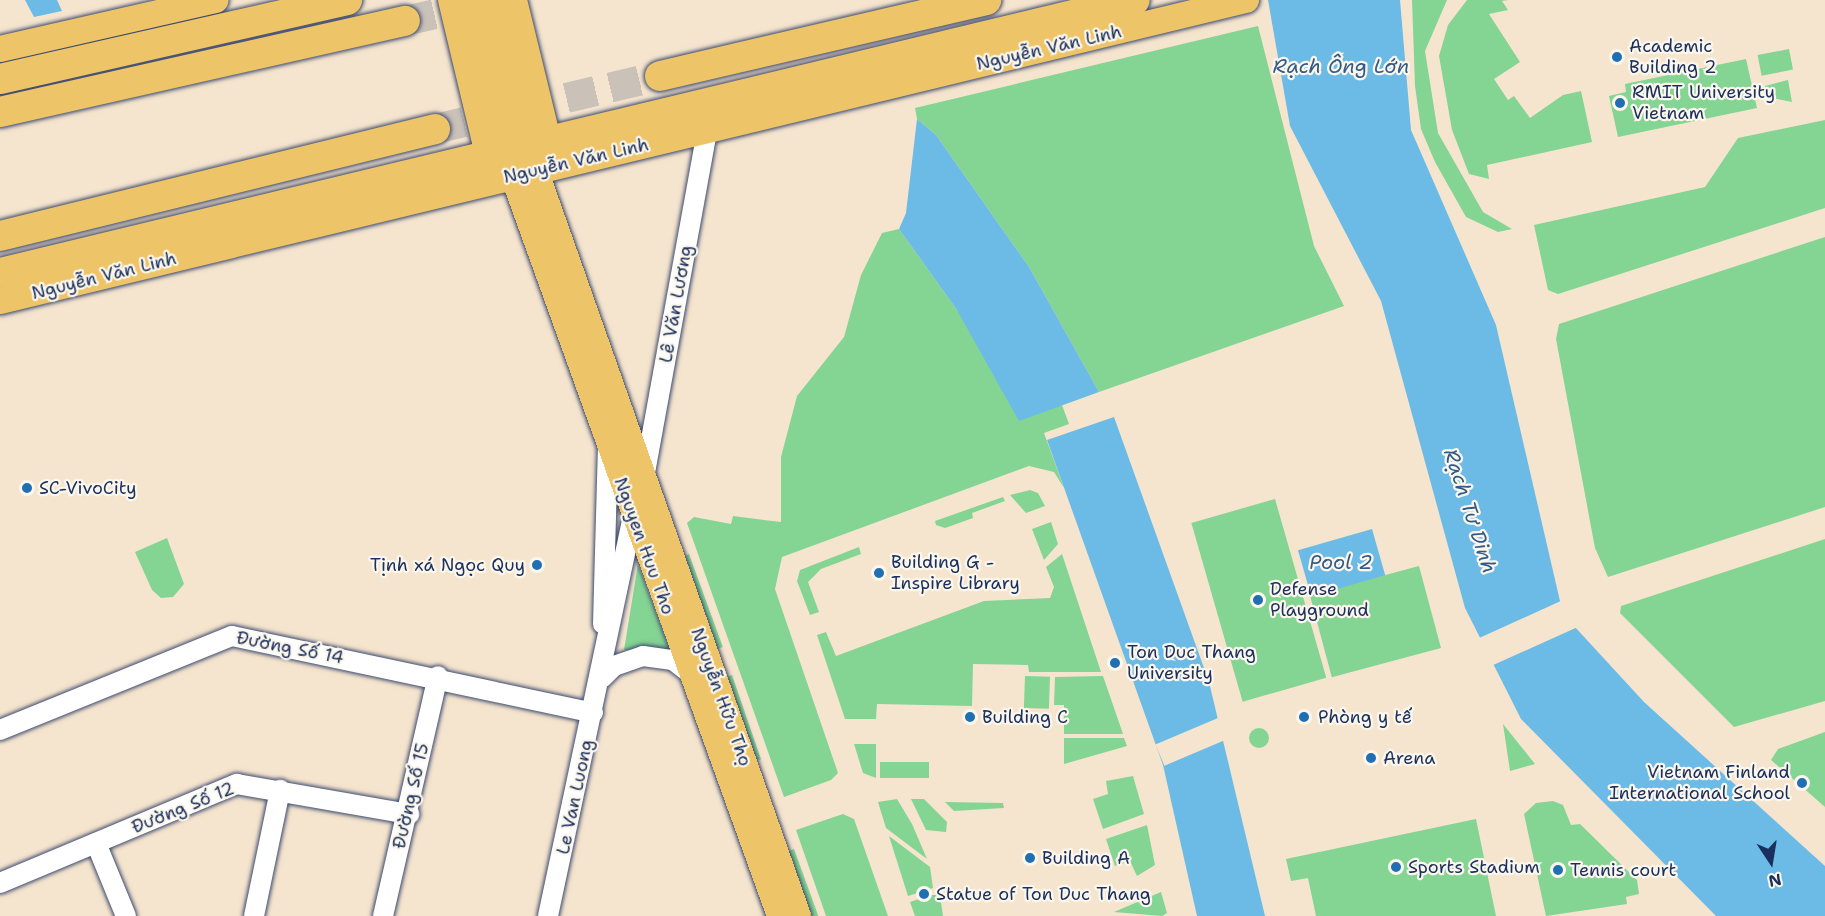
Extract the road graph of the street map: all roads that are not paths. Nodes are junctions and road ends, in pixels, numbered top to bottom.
1 (216, 0) edge
2 (346, 0) edge
3 (450, 0) edge
4 (470, 0) edge
5 (494, 0) edge
6 (514, 0) edge
7 (986, 0) edge
8 (1135, 0) edge
9 (1246, 0) edge
10 (405, 21) tunnel mouth
11 (0, 49) edge
12 (660, 76) tunnel mouth
13 (0, 79) edge
14 (0, 112) edge
15 (435, 129) tunnel mouth
16 (707, 130) junction
17 (520, 155) junction
18 (0, 236) edge
19 (0, 273) edge
20 (0, 301) edge
21 (608, 447) junction
22 (644, 478) junction
23 (633, 517) junction
24 (691, 674) junction
25 (438, 676) junction
26 (602, 678) junction
27 (593, 713) junction
28 (0, 730) edge
29 (280, 790) junction
30 (409, 814) junction
31 (96, 843) junction
32 (0, 883) edge
33 (126, 916) edge
34 (254, 916) edge
35 (383, 916) edge
36 (548, 916) edge
37 (780, 916) edge
38 (798, 916) edge

1 - 11 main road
2 - 13 highway
3 - 17 main road, Nguyen Huu Tho
4 - 17 main road, Nguyen Huu Tho
5 - 17 main road, Nguyen Huu Tho
6 - 17 main road, Nguyen Huu Tho
7 - 12 highway
8 - 17 highway, Nguyễn Văn Linh
9 - 16 main road, Nguyễn Văn Linh
10 - 14 highway
15 - 18 highway
16 - 17 main road, Nguyễn Văn Linh
16 - 22 street, Lê Văn Lương
17 - 19 highway, Nguyễn Văn Linh
17 - 20 main road, Nguyễn Văn Linh
17 - 21 main road, Nguyen Huu Tho
17 - 22 main road, Nguyen Huu Tho
21 - 23 main road, Nguyen Huu Tho
21 - 26 street, Le Van Luong
22 - 38 main road, Nguyễn Hữu Thọ
23 - 24 main road, Nguyen Huu Tho
23 - 26 street, Le Van Luong
24 - 26 street
24 - 37 main road, Nguyen Huu Tho
25 - 27 street, Đường Số 14
25 - 28 street, Đường Số 14
25 - 30 street, Đường Số 15
26 - 27 street, Le Van Luong
27 - 36 street, Le Van Luong
29 - 30 street, Đường Số 12
29 - 31 street, Đường Số 12
29 - 34 street
30 - 35 street, Đường Số 15
31 - 32 street, Đường Số 12
31 - 33 street

